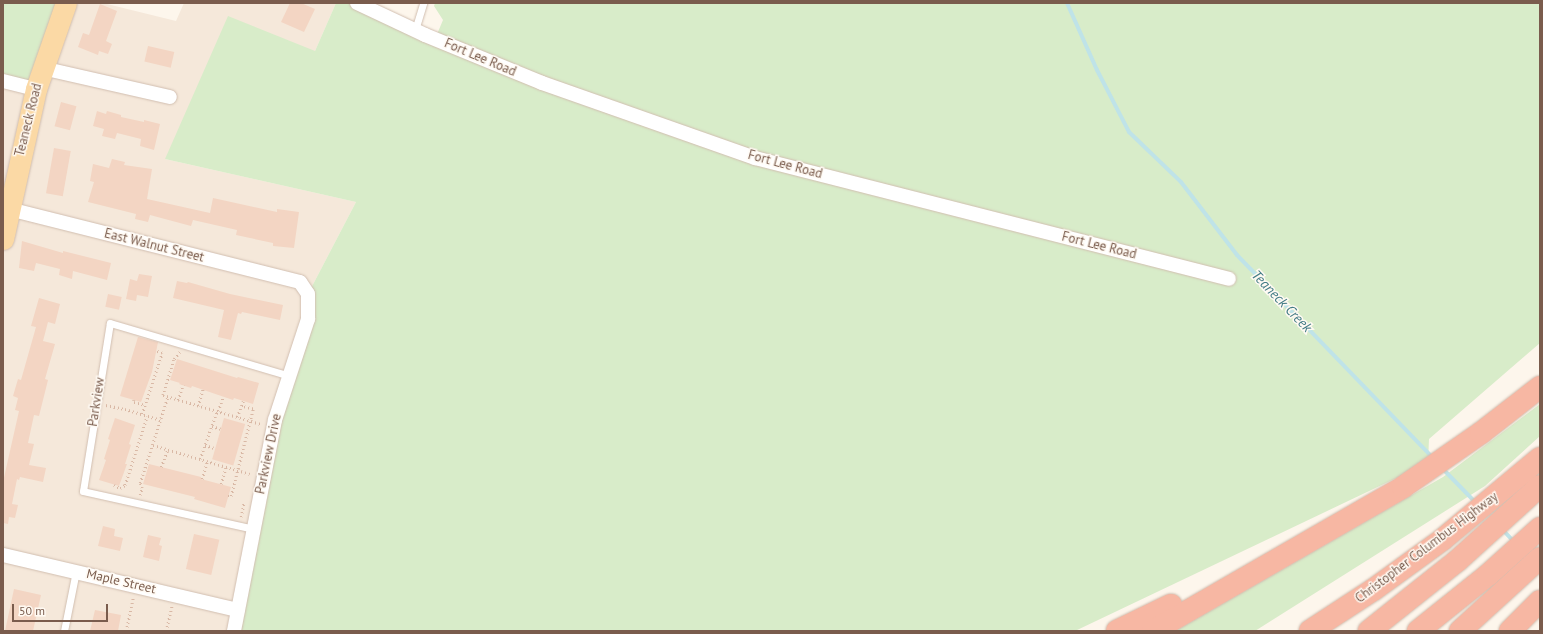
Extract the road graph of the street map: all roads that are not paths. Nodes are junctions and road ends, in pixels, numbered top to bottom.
1 (66, 3) edge
2 (357, 3) edge
3 (423, 3) edge
4 (420, 32) junction
5 (42, 68) junction
6 (3, 81) edge
7 (36, 89) junction
8 (170, 97) dead end
9 (9, 209) junction
10 (3, 239) edge
11 (1230, 279) dead end
12 (300, 282) joint
13 (290, 376) junction
14 (1540, 387) edge
15 (1540, 458) edge
16 (1540, 486) edge
17 (254, 529) junction
18 (1535, 532) edge
19 (3, 555) edge
20 (1540, 558) edge
21 (1266, 564) junction
22 (76, 571) junction
23 (1540, 601) edge
24 (238, 610) junction
25 (64, 631) edge
26 (234, 631) edge
27 (1117, 631) edge
28 (1153, 631) edge
29 (1310, 631) edge
30 (1370, 631) edge
31 (1418, 631) edge
32 (1460, 631) edge
33 (1510, 631) edge

1 - 5 main road, Teaneck Road
2 - 4 street, Fort Lee Road
3 - 4 lane
4 - 11 street, Fort Lee Road
5 - 7 main road, Teaneck Road
5 - 8 street
6 - 7 street
7 - 9 main road, Teaneck Road
9 - 10 main road, Teaneck Road
9 - 12 street, East Walnut Street
12 - 13 street, Parkview Drive
13 - 17 street, Parkview Drive
13 - 17 lane, Parkview
14 - 21 highway
15 - 29 highway, Christopher Columbus Highway
16 - 30 highway
17 - 24 street, Parkview Drive
18 - 31 highway
19 - 22 street, Maple Street
20 - 32 highway
21 - 27 highway
21 - 28 highway
22 - 24 street, Maple Street
22 - 25 lane
23 - 33 highway
24 - 26 street, Parkview Drive

